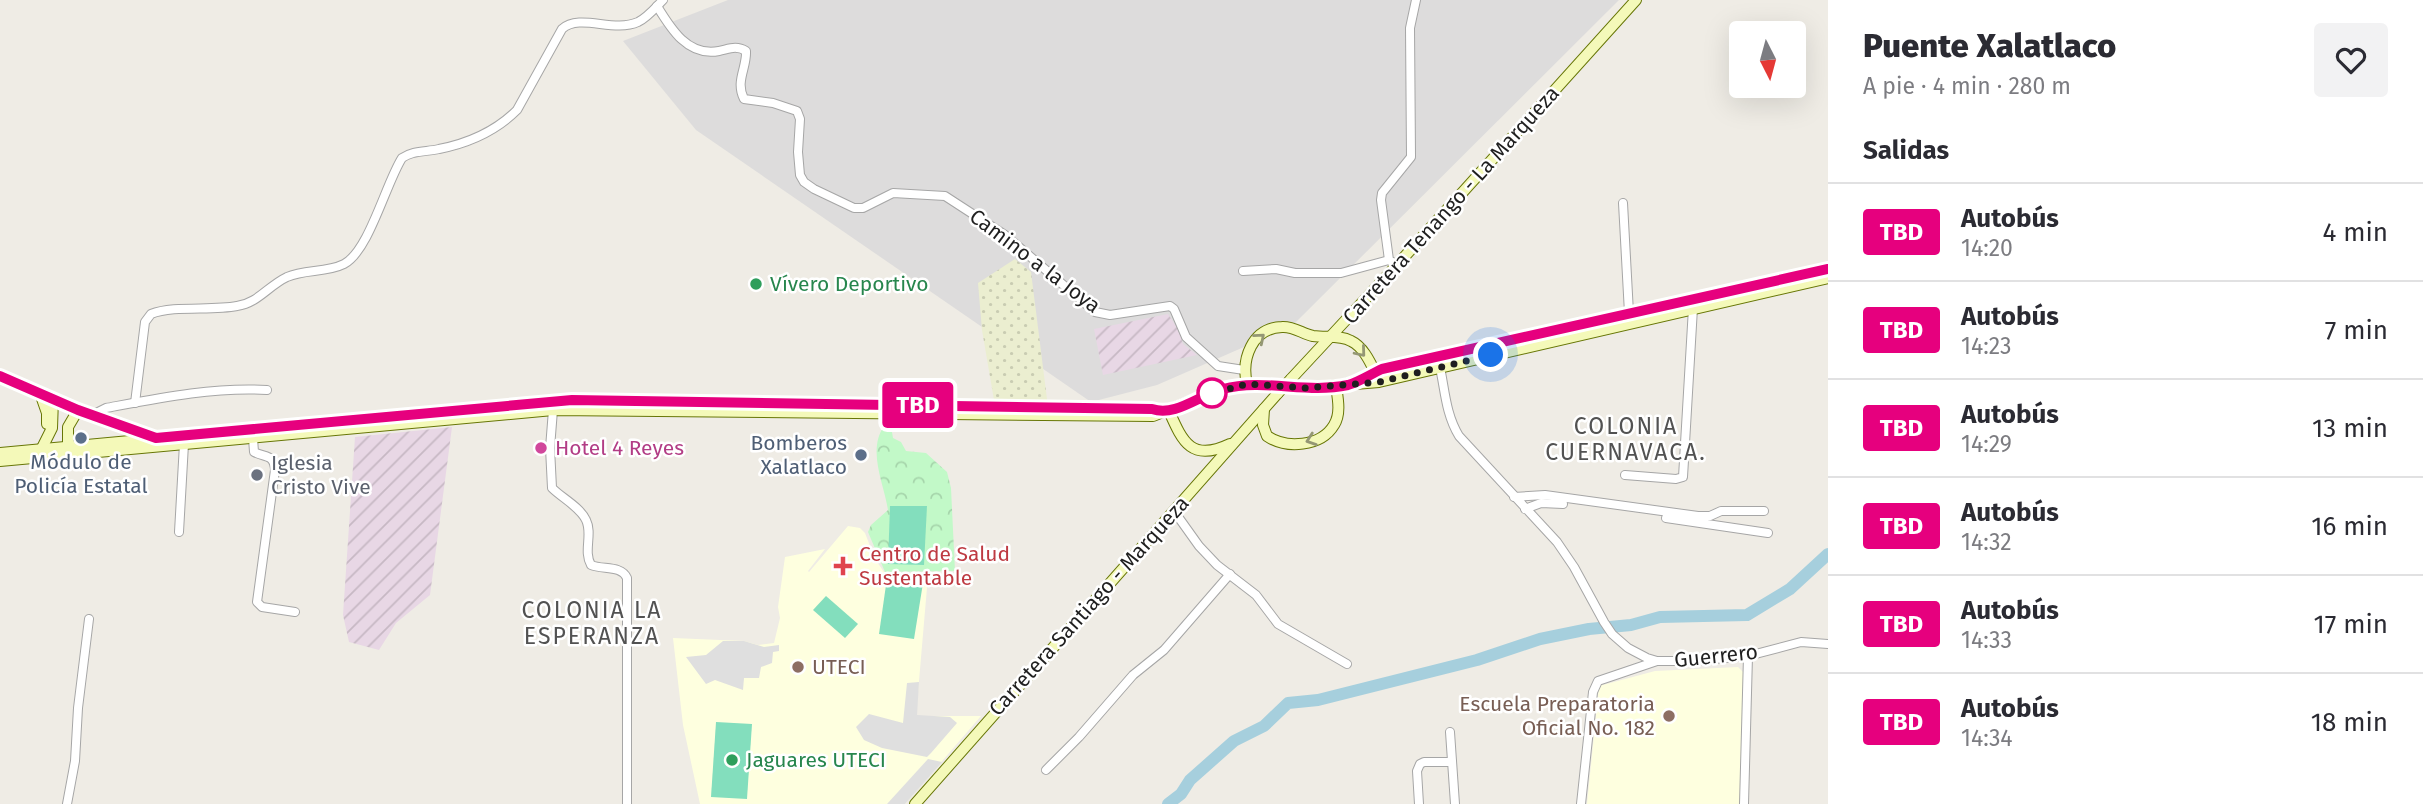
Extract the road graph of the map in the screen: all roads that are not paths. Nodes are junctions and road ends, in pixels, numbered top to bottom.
1 (1416, 0) edge
2 (1636, 0) edge
3 (660, 3) edge
4 (1623, 203) dead end
5 (1393, 263) junction
6 (1828, 269) edge
7 (1243, 271) dead end
8 (1828, 278) edge
9 (1693, 309) junction
10 (1629, 313) junction
11 (1307, 334) junction
12 (1332, 336) junction
13 (1309, 359) junction
14 (1439, 361) junction
15 (1244, 370) junction
16 (0, 376) edge
17 (1377, 377) junction
18 (1247, 384) junction
19 (1336, 386) junction
20 (267, 390) dead end
21 (40, 393) junction
22 (53, 399) junction
23 (135, 403) junction
24 (1264, 409) junction
25 (78, 410) junction
26 (553, 410) junction
27 (1166, 412) junction
28 (92, 415) junction
29 (156, 438) junction
30 (253, 438) junction
31 (1236, 441) junction
32 (184, 444) junction
33 (170, 446) junction
34 (68, 447) junction
35 (36, 452) junction
36 (0, 453) edge
37 (78, 454) junction
38 (0, 461) edge
39 (1625, 475) dead end
40 (1514, 497) junction
41 (1525, 509) junction
42 (1174, 511) junction
43 (1764, 511) dead end
44 (179, 532) dead end
45 (1768, 533) dead end
46 (1230, 574) junction
47 (295, 612) dead end
48 (89, 620) dead end
49 (1828, 644) edge
50 (1748, 656) junction
51 (1657, 661) junction
52 (1347, 664) dead end
53 (1450, 732) dead end
54 (1452, 762) junction
55 (1046, 770) dead end
56 (67, 804) edge
57 (627, 804) edge
58 (915, 804) edge
59 (1419, 804) edge
60 (1455, 804) edge
61 (1581, 804) edge
62 (1744, 804) edge

1 - 5 street
2 - 5 main road, Carretera Tenango - La Marqueza
3 - 15 street, Camino a la Joya
3 - 23 street
4 - 10 street
5 - 7 street
5 - 12 main road, Carretera Tenango - La Marqueza
6 - 10 main road
8 - 9 main road
9 - 14 main road
9 - 39 street
10 - 14 main road
11 - 12 main road
11 - 13 main road
15 -> 11 main road
12 - 13 main road, Carretera Tenango - La Marqueza
12 -> 17 main road
13 - 24 main road, Carretera Tenango - La Marqueza, bridge
14 - 17 main road
14 - 40 street
15 - 18 main road
16 - 21 main road
17 - 19 main road
18 - 19 main road
18 - 27 main road
19 -> 24 main road
20 - 23 street
21 - 22 main road
21 - 35 main road
22 - 25 main road
22 - 35 main road
23 - 28 street
24 - 31 main road, Carretera Santiago - Marqueza
25 - 28 main road
25 - 34 main road
26 - 27 main road
26 - 30 main road
26 - 57 street
27 - 29 main road
27 - 31 main road
28 - 29 main road
29 - 33 main road
29 - 34 main road
30 - 32 main road
30 - 47 street
31 - 42 main road, Carretera Santiago - Marqueza
32 - 33 main road
32 - 44 street
33 - 37 main road
34 - 35 main road
34 - 37 main road
35 - 36 main road
35 - 37 main road
35 - 38 main road
40 - 41 street
40 - 43 street
41 - 45 street
41 - 51 street, Guerrero
42 - 46 street
42 - 58 main road, Carretera Santiago - Marqueza
46 - 52 street
46 - 55 street
48 - 56 street
49 - 50 street, Guerrero
50 - 51 street, Guerrero
50 - 62 street
51 - 61 street
53 - 54 street
54 - 59 street
54 - 60 street

